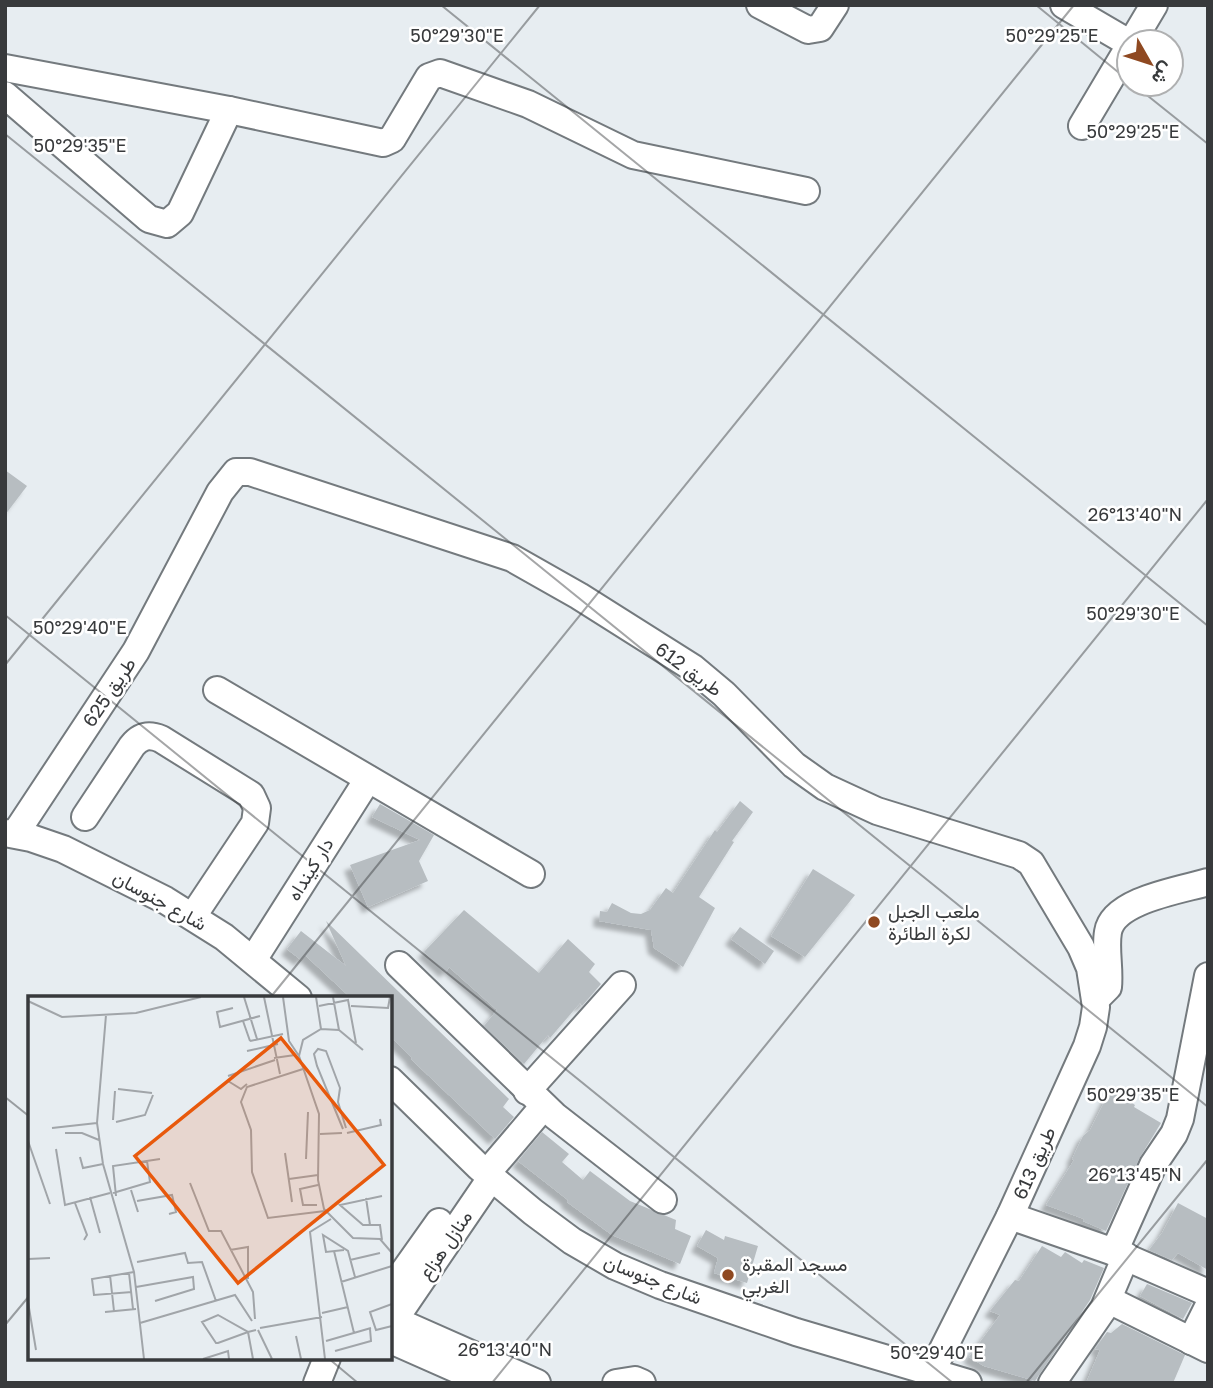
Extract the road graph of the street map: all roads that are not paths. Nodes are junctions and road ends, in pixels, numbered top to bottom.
1 (760, 5) edge
2 (835, 5) edge
3 (1064, 5) edge
4 (1154, 5) edge
5 (1140, 28) edge
6 (1115, 35) edge
7 (5, 68) edge
8 (1115, 70) edge
9 (5, 94) edge
10 (229, 110) junction
11 (1082, 126) dead end
12 (806, 191) dead end
13 (236, 472) joint
14 (217, 690) dead end
15 (368, 779) junction
16 (86, 817) dead end
17 (10, 833) edge
18 (531, 874) dead end
19 (1208, 882) edge
20 (193, 916) junction
21 (1081, 947) joint
22 (253, 960) junction
23 (399, 965) dead end
24 (1208, 976) edge
25 (622, 985) dead end
26 (296, 996) edge
27 (1095, 999) junction
28 (392, 1082) edge
29 (536, 1099) junction
30 (486, 1173) junction
31 (663, 1200) dead end
32 (1010, 1216) junction
33 (1120, 1254) junction
34 (1208, 1293) edge
35 (1109, 1300) junction
36 (1208, 1307) edge
37 (393, 1319) edge
38 (1199, 1345) edge
39 (326, 1360) edge
40 (932, 1371) junction
41 (317, 1383) edge
42 (488, 1383) edge
43 (537, 1383) edge
44 (616, 1383) edge
45 (642, 1383) edge
46 (968, 1383) edge
47 (1052, 1383) edge

1 - 2 street
3 - 6 street
4 - 5 street
7 - 10 street
8 - 11 street
9 - 10 street
10 - 12 street
13 - 17 street, طريق 625
13 - 21 street, طريق 612
14 - 15 street
15 - 18 street
15 - 22 street, دار كينداه
16 - 20 street
17 - 20 street, شارع جنوسان
19 - 27 street
20 - 22 street, شارع جنوسان
21 - 27 street, طريق 613
22 - 26 street, شارع جنوسان
23 - 29 street
24 - 33 street
25 - 29 street, منازل هزاع
27 - 32 street, طريق 613
28 - 30 street, شارع جنوسان
29 - 30 street, منازل هزاع
29 - 31 street
30 - 37 street, منازل هزاع
30 - 40 street, شارع جنوسان
32 - 33 street
32 - 40 street, طريق 613
33 - 34 street
33 - 35 street
35 - 38 street
35 - 47 street
36 - 38 street
37 - 42 street
37 - 43 street
39 - 41 street
40 - 46 street, شارع جنوسان
44 - 45 street

